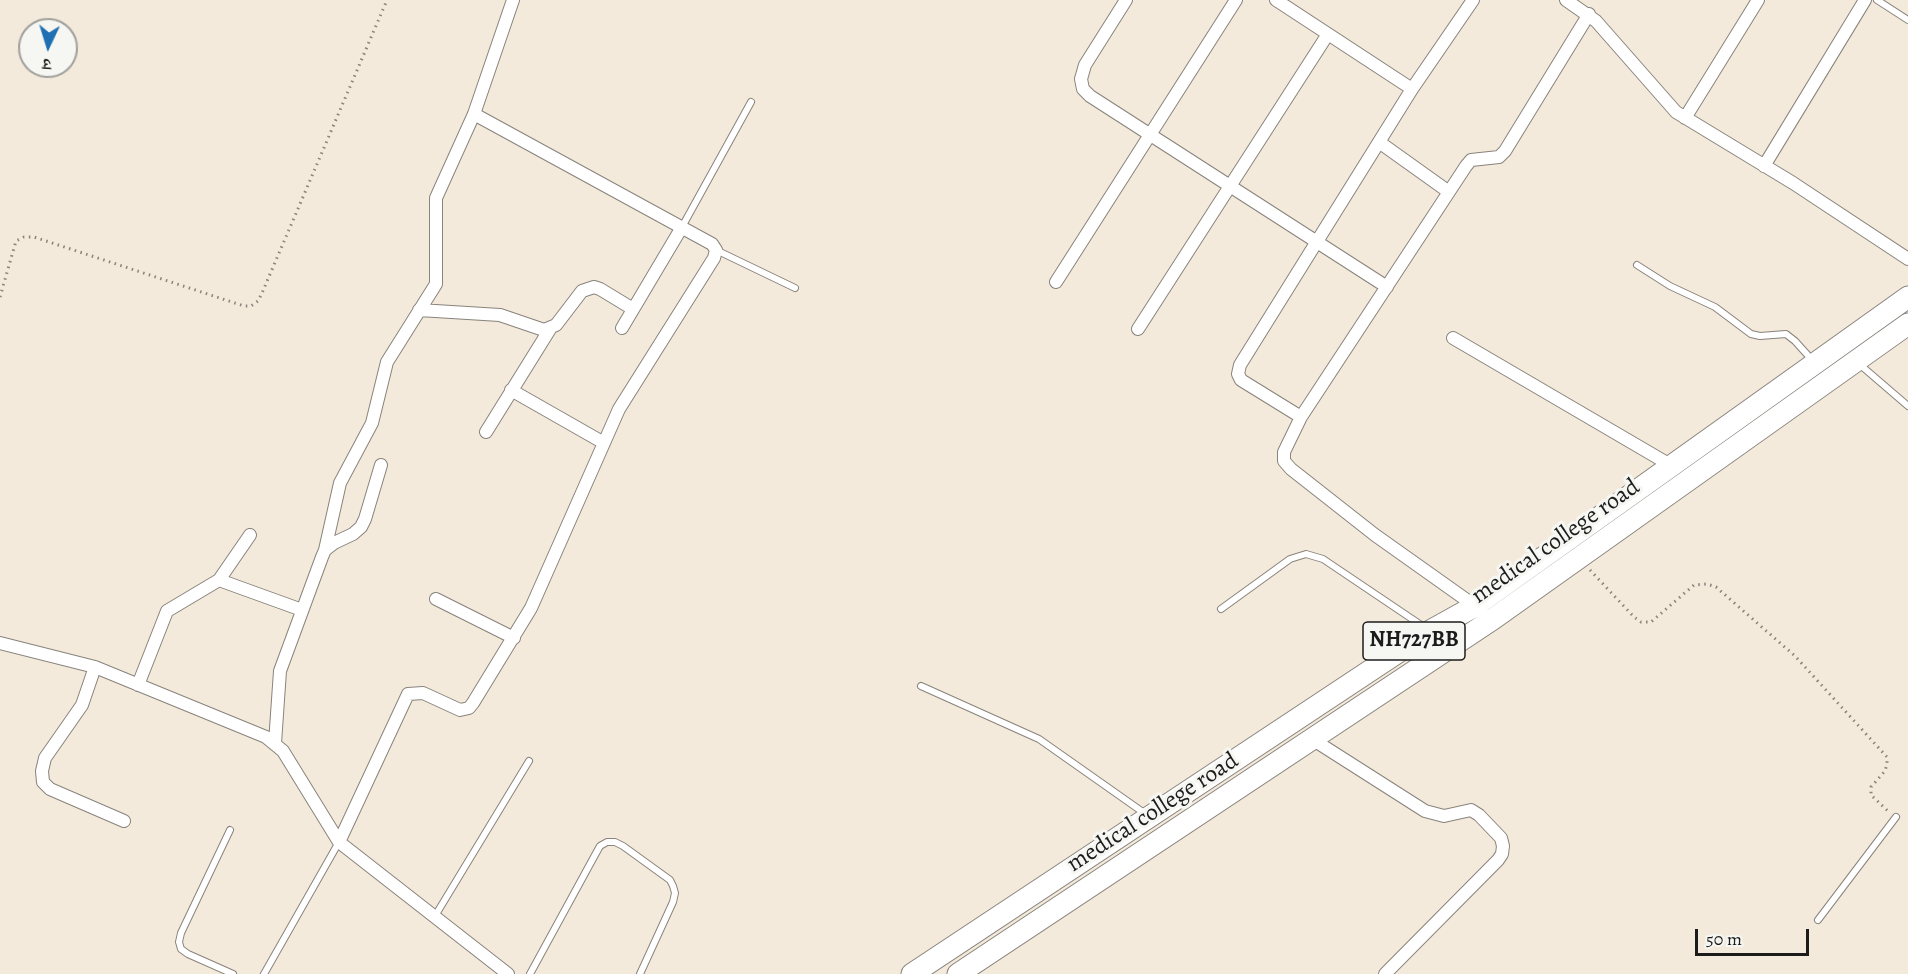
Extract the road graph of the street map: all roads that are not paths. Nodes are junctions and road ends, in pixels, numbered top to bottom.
1 (513, 0) edge
2 (1126, 0) edge
3 (1236, 0) edge
4 (1276, 0) edge
5 (1473, 0) edge
6 (1566, 0) edge
7 (1758, 0) edge
8 (1866, 0) edge
9 (1877, 0) edge
10 (1589, 14) junction
11 (1908, 20) edge
12 (1328, 34) junction
13 (1412, 89) junction
14 (751, 102) dead end
15 (474, 114) junction
16 (1685, 118) junction
17 (1151, 135) junction
18 (1379, 142) junction
19 (1764, 166) junction
20 (1232, 186) junction
21 (1449, 192) junction
22 (682, 227) junction
23 (1318, 241) junction
24 (716, 250) junction
25 (1908, 259) edge
26 (1637, 265) dead end
27 (1056, 282) dead end
28 (1387, 287) junction
29 (795, 288) dead end
30 (1908, 297) edge
31 (633, 309) junction
32 (419, 310) junction
33 (1908, 324) edge
34 (622, 327) dead end
35 (550, 329) junction
36 (1138, 329) dead end
37 (1453, 338) dead end
38 (1856, 361) junction
39 (1815, 364) junction
40 (512, 390) junction
41 (1908, 406) edge
42 (1301, 417) junction
43 (486, 432) dead end
44 (604, 442) junction
45 (381, 465) dead end
46 (1672, 466) junction
47 (250, 535) dead end
48 (325, 550) junction
49 (219, 580) junction
50 (1518, 588) junction
51 (436, 599) dead end
52 (1475, 606) junction
53 (1221, 609) dead end
54 (302, 610) junction
55 (1430, 631) junction
56 (514, 638) junction
57 (0, 643) edge
58 (95, 667) junction
59 (138, 685) junction
60 (921, 686) dead end
61 (1312, 738) junction
62 (275, 743) junction
63 (529, 761) dead end
64 (1150, 817) junction
65 (1896, 817) road end
66 (124, 821) dead end
67 (230, 830) dead end
68 (339, 842) junction
69 (435, 916) junction
70 (1818, 920) dead end
71 (233, 974) edge
72 (264, 974) edge
73 (508, 974) edge
74 (530, 974) edge
75 (639, 974) edge
76 (912, 974) edge
77 (958, 974) edge
78 (1385, 974) edge

1 - 15 street
2 - 17 street
3 - 17 street
4 - 12 street
5 - 13 street
6 - 10 street
7 - 16 street
8 - 19 street
9 - 11 lane
10 - 16 street
10 - 21 street
12 - 13 street
12 - 20 street
13 - 18 street
14 - 22 lane
15 - 22 street
15 - 32 street
16 - 19 street
17 - 20 street
17 - 27 street
18 - 21 street
18 - 23 street
19 - 25 street
20 - 23 street
20 - 36 street
21 - 28 street
22 - 24 street
22 - 31 street
23 - 28 street
23 - 42 street
24 - 29 lane
24 - 44 street
26 - 39 lane
28 - 42 street
30 - 39 highway, NH727BB
31 - 34 street
31 - 35 street
32 - 35 street
32 - 48 street
33 - 38 highway, medical college road / NH727BB
35 - 40 street
37 - 46 street
38 - 41 lane
38 - 50 highway, medical college road / NH727BB
39 - 46 highway, NH727BB
40 - 43 street
40 - 44 street
42 - 52 street
44 - 56 street
45 - 48 street
46 - 50 highway, NH727BB
47 - 49 street
48 - 54 street
49 - 54 street
49 - 59 street
50 - 52 highway, NH727BB
50 - 61 highway, medical college road / NH727BB
51 - 56 street
52 - 55 highway, NH727BB
53 - 55 lane
54 - 62 street
55 - 64 highway, NH727BB
56 - 68 street
57 - 58 street
58 - 59 street
58 - 66 street
59 - 62 street
60 - 64 lane
61 - 77 highway, medical college road / NH727BB
61 - 78 street
62 - 68 street
63 - 69 lane
64 - 76 highway, NH727BB
65 - 70 lane
67 - 71 lane
68 - 69 street
68 - 72 lane
69 - 73 street
74 - 75 lane

